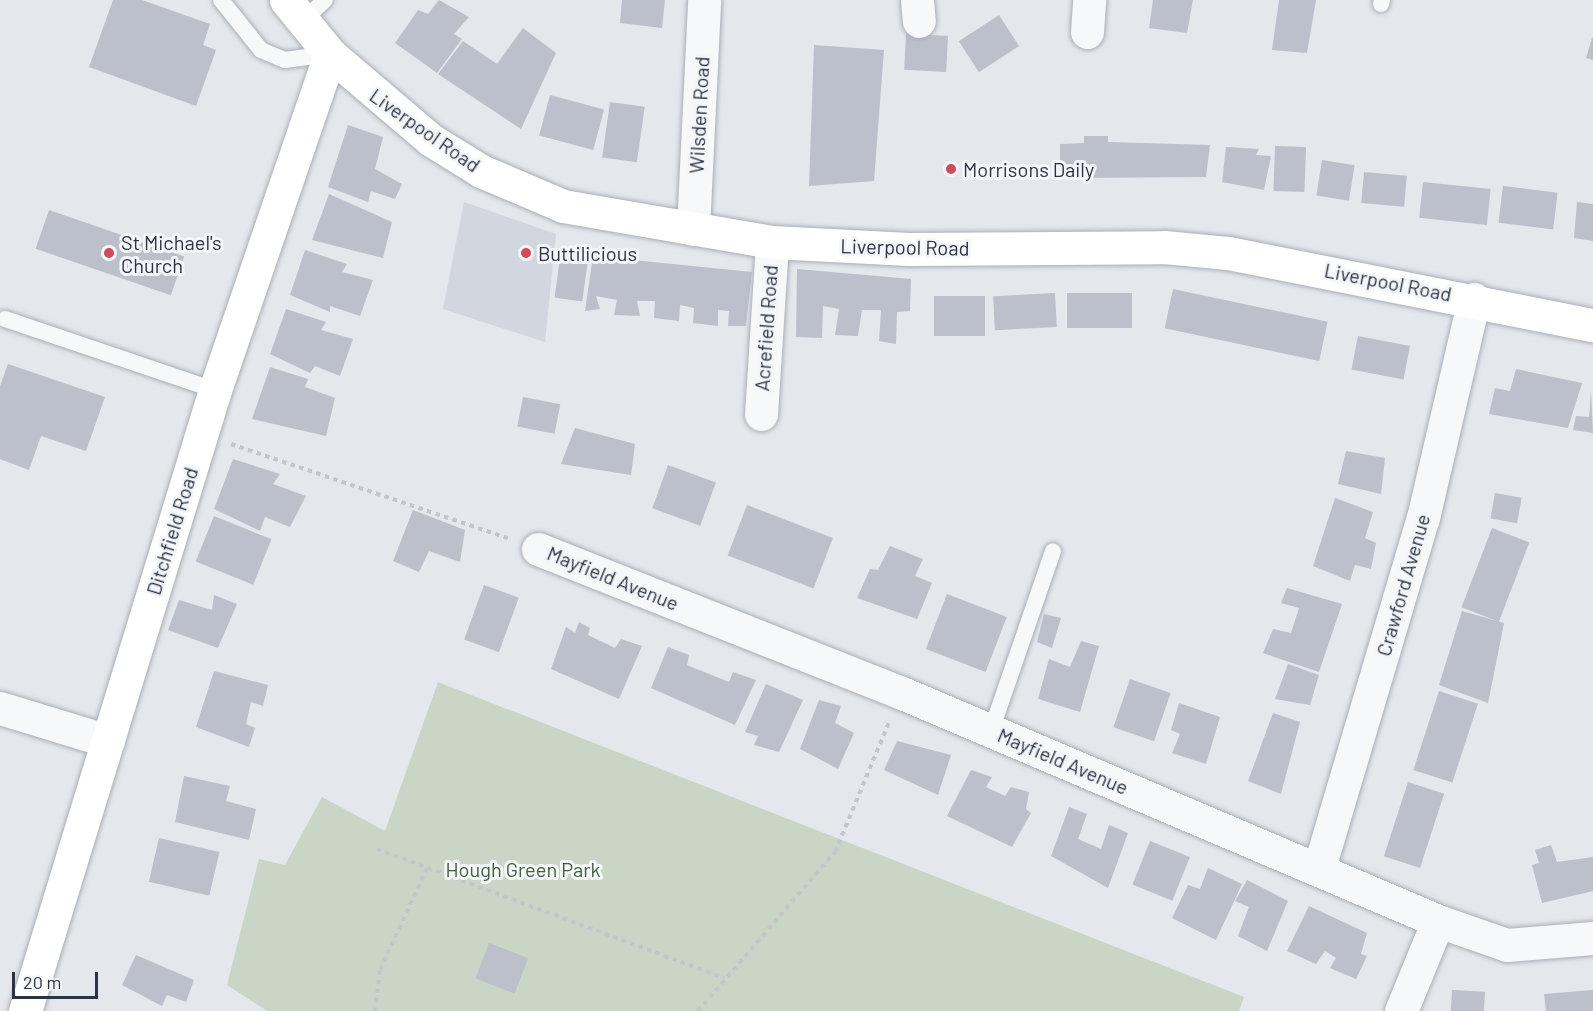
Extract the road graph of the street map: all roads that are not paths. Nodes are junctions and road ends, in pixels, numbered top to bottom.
1 (221, 0) edge
2 (325, 0) edge
3 (704, 0) edge
4 (294, 11) edge
5 (330, 54) junction
6 (693, 229) junction
7 (772, 242) junction
8 (1474, 299) junction
9 (5, 319) dead end
10 (1593, 325) edge
11 (215, 390) junction
12 (761, 414) dead end
13 (538, 549) road end
14 (1053, 550) dead end
15 (0, 708) edge
16 (991, 731) junction
17 (108, 741) junction
18 (1319, 868) junction
19 (1438, 921) junction
20 (1593, 938) edge
21 (25, 1011) edge
22 (1401, 1011) edge

1 - 5 lane
2 - 4 lane
3 - 6 street, Wilsden Road
4 - 5 main road, Liverpool Road
5 - 6 main road, Liverpool Road
5 - 11 main road, Ditchfield Road
6 - 7 main road, Liverpool Road
7 - 8 main road, Liverpool Road
7 - 12 street, Acrefield Road
8 - 10 main road, Liverpool Road
8 - 18 street, Crawford Avenue
9 - 11 lane
11 - 17 main road, Ditchfield Road
13 - 16 street, Mayfield Avenue
14 - 16 lane
15 - 17 street
16 - 18 street, Mayfield Avenue
17 - 21 main road, Ditchfield Road
18 - 19 street, Mayfield Avenue
19 - 20 street, Mayfield Avenue
19 - 22 street

